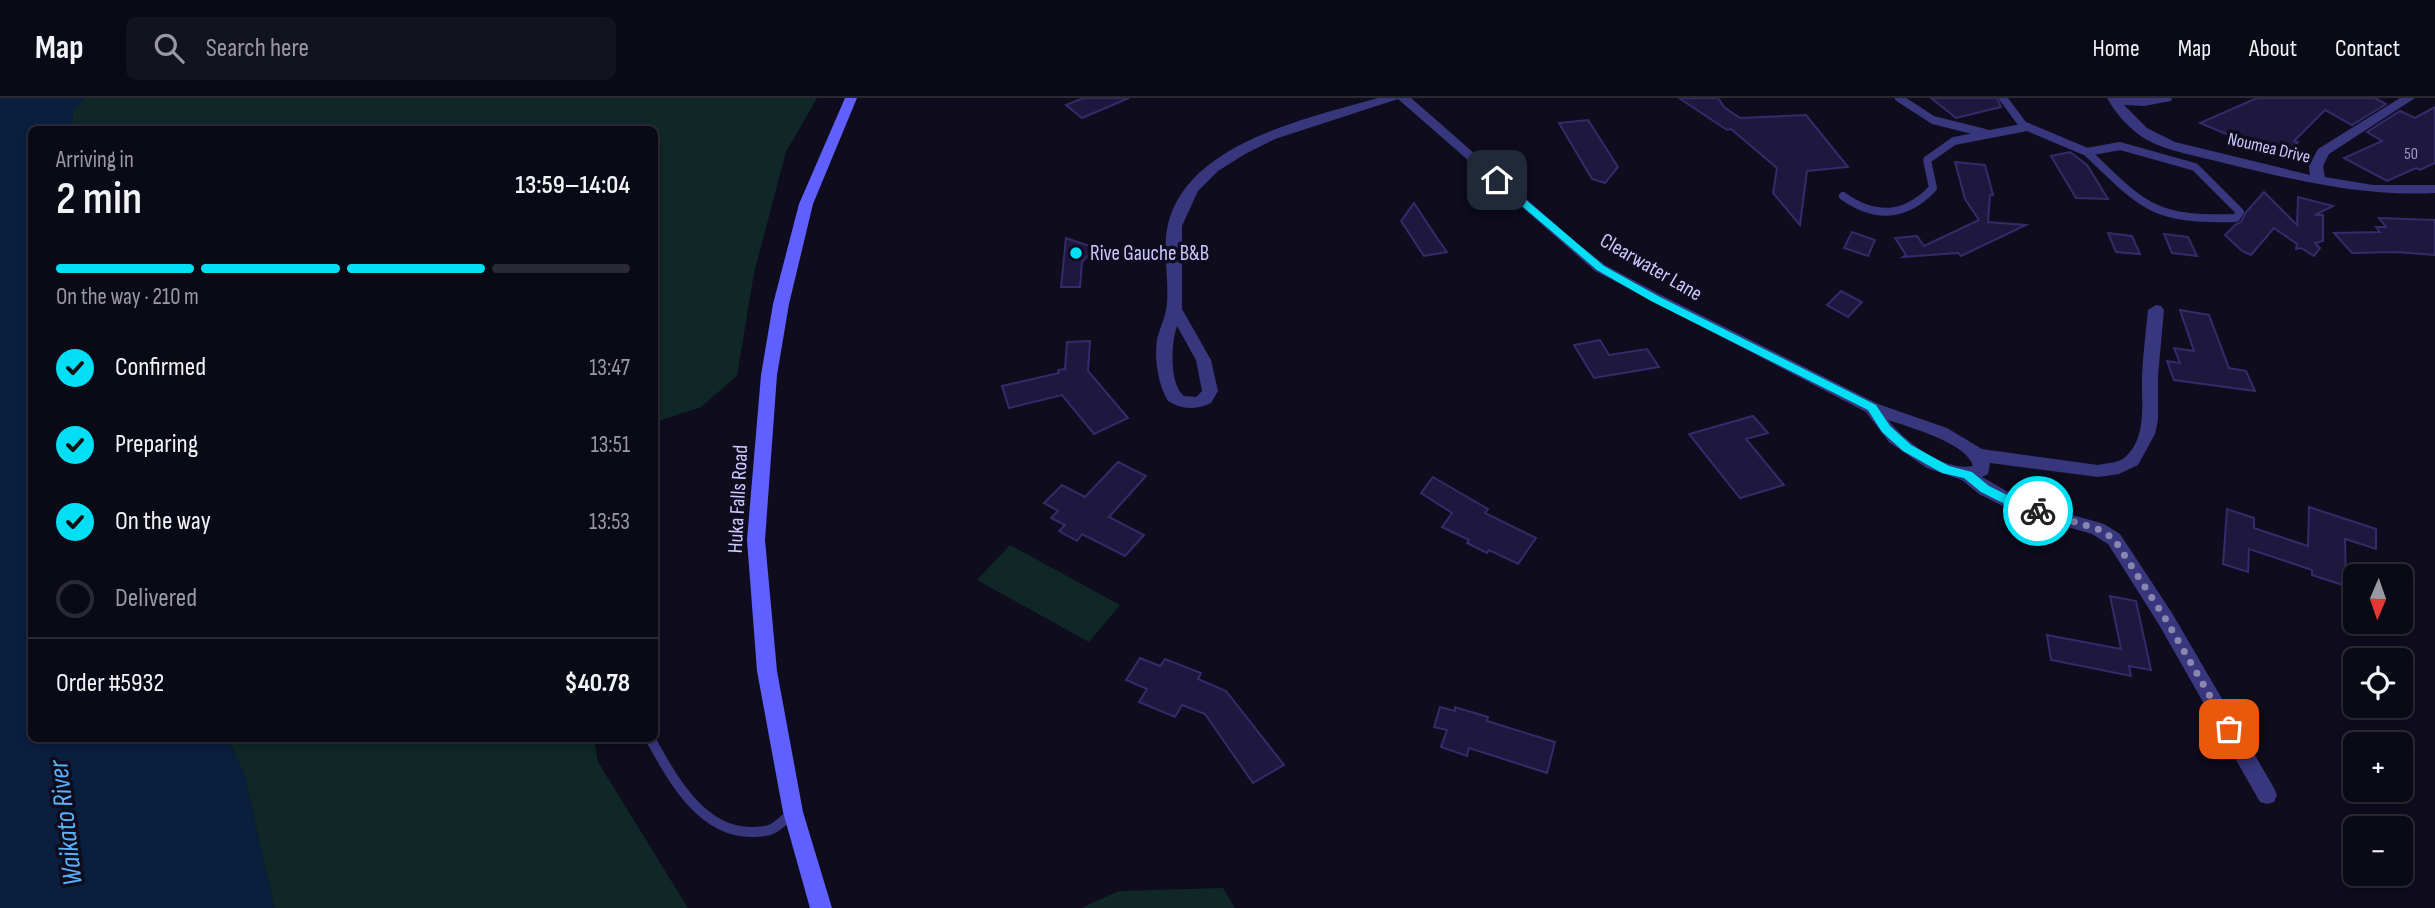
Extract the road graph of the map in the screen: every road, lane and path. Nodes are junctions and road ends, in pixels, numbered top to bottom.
1 (851, 98) edge
2 (1392, 98) edge
3 (1403, 98) edge
4 (1899, 98) edge
5 (2003, 98) edge
6 (2166, 98) edge
7 (2409, 98) edge
8 (2114, 99) edge
9 (2027, 127) junction
10 (1990, 134) junction
11 (2087, 152) junction
12 (2318, 179) junction
13 (2435, 189) edge
14 (1843, 196) dead end
15 (1174, 309) junction
16 (2156, 310) dead end
17 (1872, 408) junction
18 (1977, 455) junction
19 (1968, 475) junction
20 (652, 742) edge
21 (2267, 795) dead end
22 (793, 812) junction
23 (821, 908) edge

1 - 22 street, Huka Falls Road
2 - 15 street
3 - 17 street, Clearwater Lane
4 - 10 lane
5 - 9 lane
6 - 8 street
7 - 12 street
8 - 12 street, Noumea Drive
9 - 10 lane
9 - 11 lane
10 - 14 lane
11 - 11 lane
12 - 13 street, Noumea Drive
15 - 15 street
16 - 18 street
17 - 18 street, Clearwater Lane
17 - 19 street, Clearwater Lane
18 - 19 street
19 - 21 street, Clearwater Lane
20 - 22 lane
22 - 23 street, Huka Falls Road

